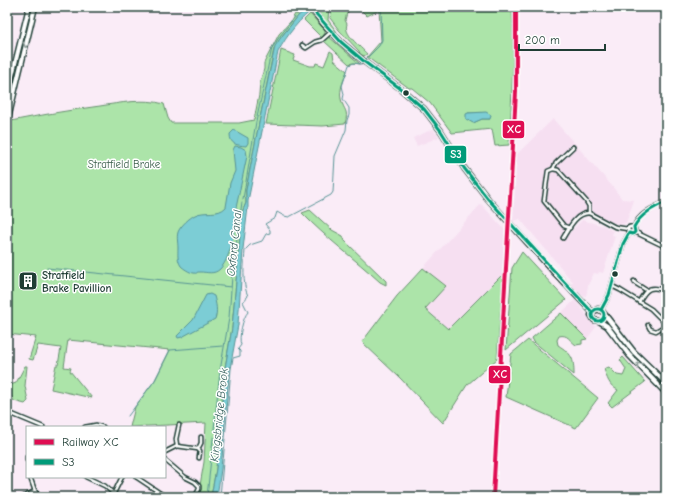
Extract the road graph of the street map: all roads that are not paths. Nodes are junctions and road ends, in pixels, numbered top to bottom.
1 (30, 7) edge
2 (35, 7) edge
3 (310, 7) edge
4 (331, 32) junction
5 (302, 45) dead end
6 (7, 96) edge
7 (7, 123) edge
8 (573, 147) dead end
9 (553, 169) junction
10 (666, 202) edge
11 (589, 213) junction
12 (634, 227) junction
13 (570, 228) junction
14 (628, 229) junction
15 (635, 232) junction
16 (630, 233) junction
17 (563, 238) dead end
18 (666, 247) edge
19 (634, 281) dead end
20 (612, 286) junction
21 (646, 290) junction
22 (666, 291) edge
23 (639, 302) junction
24 (592, 312) junction
25 (602, 312) junction
26 (599, 321) junction
27 (666, 324) edge
28 (648, 325) dead end
29 (666, 383) edge
30 (666, 393) edge
31 (7, 412) edge
32 (179, 425) dead end
33 (36, 426) edge
34 (202, 437) dead end
35 (177, 446) junction
36 (198, 448) junction
37 (166, 452) edge
38 (200, 458) dead end
39 (166, 461) edge
40 (30, 478) edge
41 (88, 478) edge
42 (122, 478) edge
43 (138, 478) edge
44 (35, 491) junction
45 (114, 493) junction
46 (23, 497) edge
47 (40, 497) edge
48 (117, 497) edge
49 (166, 497) edge
50 (195, 497) edge

1 - 6 main road
2 -> 7 main road
3 - 4 main road
4 - 5 street
4 - 24 main road
8 - 9 street
9 - 11 street
9 - 13 street
10 - 12 street
11 - 13 street
11 - 14 street
12 - 14 street
12 - 15 street
13 - 17 street
14 - 16 street
15 - 16 street
15 - 18 street
16 - 20 street
19 - 21 street
20 - 23 street
20 - 25 street
21 - 22 street
21 - 23 street
23 - 27 street
24 - 25 main road
24 - 26 main road
25 - 26 main road
25 - 29 main road
30 -> 26 main road
27 - 28 street
31 - 33 street
32 - 35 street
34 - 36 street
35 - 36 street
35 - 37 street
36 - 38 street
39 - 50 street
40 - 44 street
41 - 45 street
42 - 45 street
43 - 49 street
44 - 46 street
44 - 47 street
45 - 48 street

